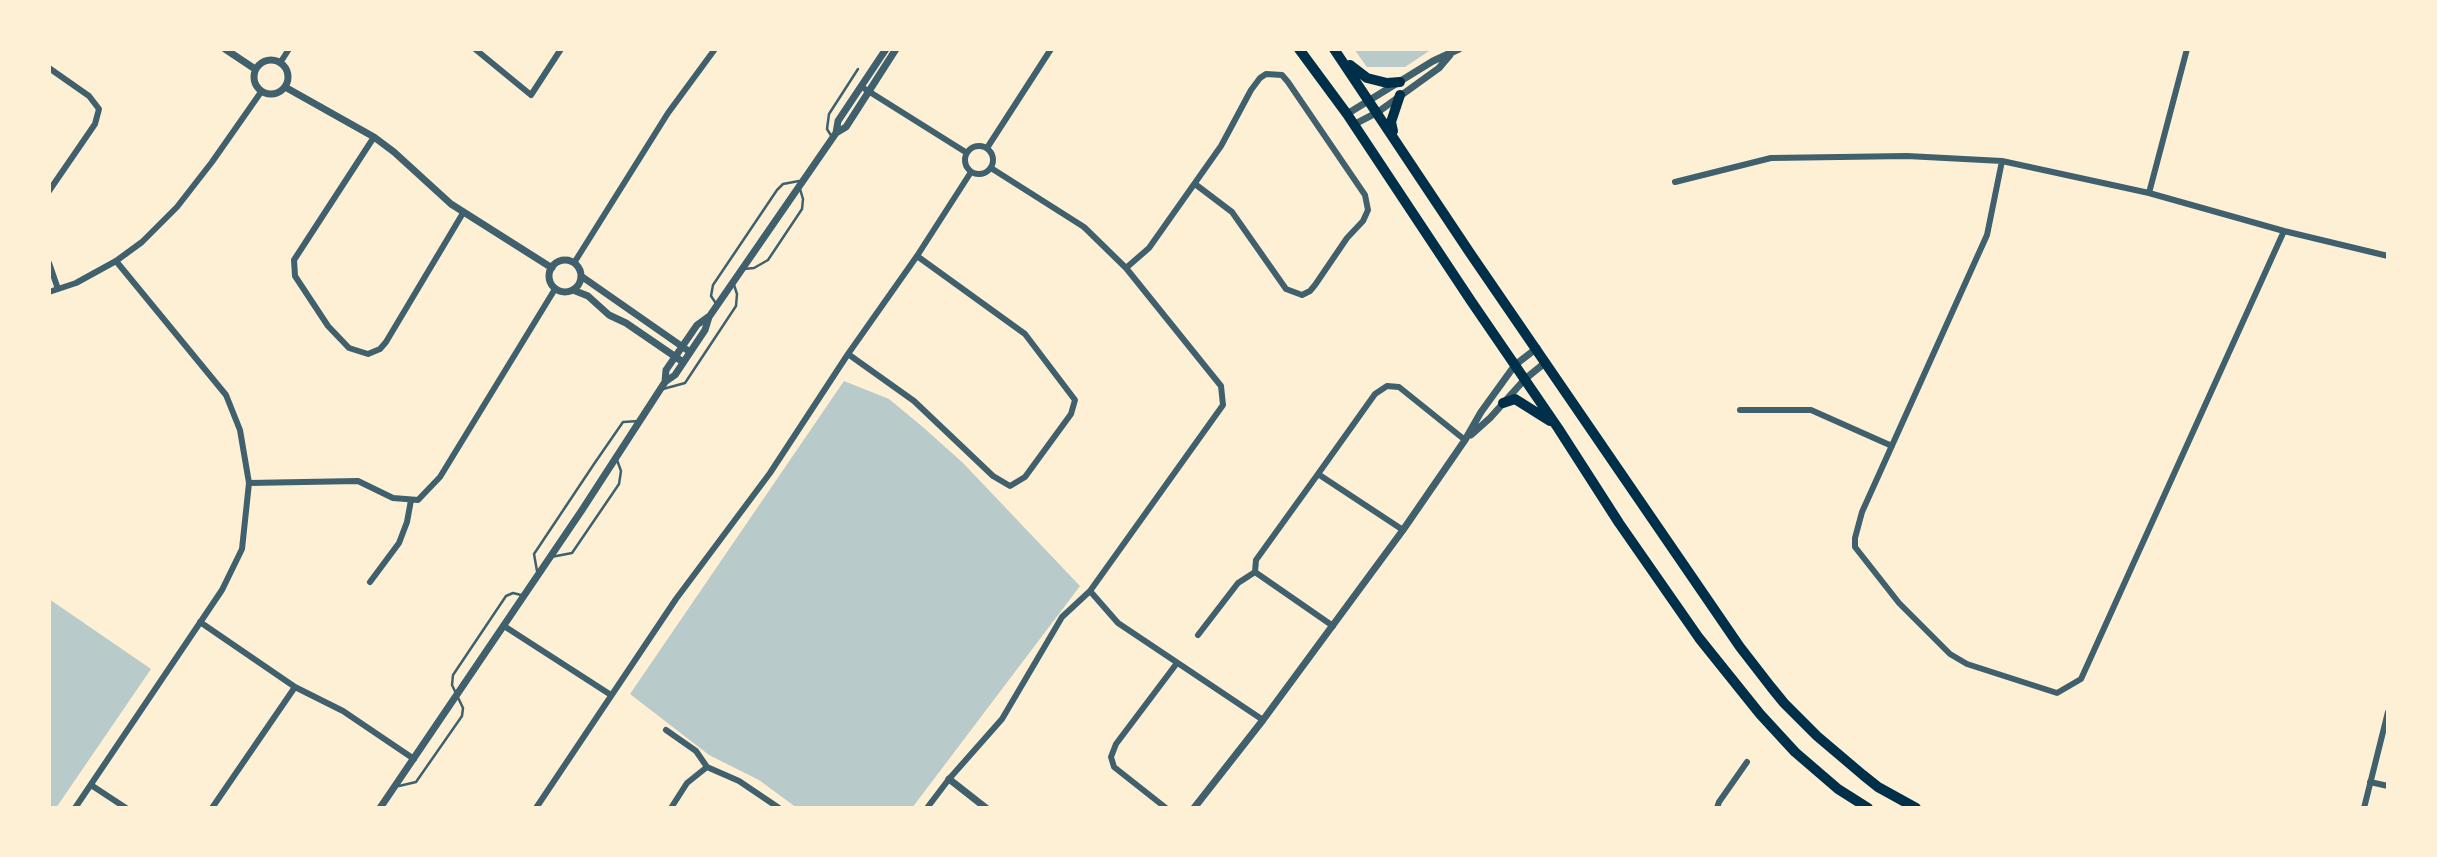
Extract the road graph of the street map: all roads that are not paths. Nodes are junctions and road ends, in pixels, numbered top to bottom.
1 (225, 49) edge
2 (289, 49) edge
3 (475, 49) edge
4 (561, 49) edge
5 (715, 49) edge
6 (886, 49) edge
7 (896, 49) edge
8 (1051, 49) edge
9 (1299, 49) edge
10 (1459, 49) edge
11 (2187, 49) edge
12 (1335, 50) edge
13 (1451, 54) junction
14 (280, 63) junction
15 (49, 68) edge
16 (255, 69) junction
17 (858, 69) dead end
18 (1400, 82) junction
19 (861, 86) junction
20 (285, 87) junction
21 (261, 92) junction
22 (870, 92) junction
23 (1400, 95) junction
24 (1370, 102) junction
25 (1378, 112) junction
26 (1347, 114) junction
27 (1353, 125) junction
28 (834, 135) junction
29 (374, 137) junction
30 (1396, 141) junction
31 (987, 148) junction
32 (967, 153) junction
33 (2002, 161) junction
34 (991, 168) junction
35 (971, 172) junction
36 (1675, 182) dead end
37 (801, 183) junction
38 (1195, 184) junction
39 (49, 191) edge
40 (2149, 193) junction
41 (463, 213) junction
42 (2284, 231) junction
43 (917, 256) junction
44 (2388, 256) edge
45 (116, 261) junction
46 (49, 263) edge
47 (574, 263) junction
48 (552, 268) junction
49 (1126, 268) junction
50 (742, 269) junction
51 (581, 276) junction
52 (733, 282) junction
53 (58, 289) junction
54 (555, 289) junction
55 (573, 290) junction
56 (49, 292) edge
57 (717, 305) junction
58 (709, 317) junction
59 (682, 346) junction
60 (1537, 348) junction
61 (690, 352) junction
62 (848, 354) junction
63 (675, 356) junction
64 (683, 362) junction
65 (1546, 362) junction
66 (1515, 365) junction
67 (1525, 379) junction
68 (665, 382) junction
69 (660, 389) junction
70 (1503, 402) junction
71 (1740, 410) dead end
72 (639, 421) junction
73 (1558, 428) junction
74 (1465, 440) junction
75 (1892, 446) junction
76 (616, 457) junction
77 (1318, 474) junction
78 (249, 483) junction
79 (411, 499) junction
80 (1403, 530) junction
81 (550, 558) junction
82 (1255, 572) junction
83 (538, 574) junction
84 (370, 582) dead end
85 (1090, 592) junction
86 (524, 596) junction
87 (200, 622) junction
88 (504, 626) junction
89 (1333, 626) junction
90 (1198, 635) dead end
91 (1177, 663) junction
92 (295, 687) junction
93 (611, 695) junction
94 (456, 696) junction
95 (2388, 712) edge
96 (1264, 720) junction
97 (666, 730) dead end
98 (414, 759) junction
99 (1747, 762) dead end
100 (707, 767) junction
101 (949, 779) junction
102 (2370, 782) junction
103 (90, 785) junction
104 (395, 786) junction
105 (2388, 786) edge
106 (75, 808) edge
107 (126, 808) edge
108 (212, 808) edge
109 (380, 808) edge
110 (536, 808) edge
111 (671, 808) edge
112 (779, 808) edge
113 (927, 808) edge
114 (986, 808) edge
115 (1166, 808) edge
116 (1194, 808) edge
117 (1717, 808) edge
118 (1868, 808) edge
119 (1916, 808) edge
120 (2364, 808) edge

1 - 16 street
2 - 14 street
3 - 4 street
5 - 47 street
6 - 19 street
7 - 22 street
8 - 31 street
9 - 26 highway
10 - 13 street
11 - 40 street
12 - 18 highway
12 - 24 highway
13 - 18 street
13 - 23 street
14 - 16 street
14 - 20 street
15 - 39 street
16 - 21 street
17 - 28 lane
18 - 24 street
19 - 22 street
19 - 28 street
20 - 21 street
20 - 29 street
21 - 45 street
22 - 28 street
22 - 32 street
23 - 25 street
23 - 30 highway
24 - 25 highway
24 - 26 street
25 - 27 street
25 - 30 highway
26 - 27 highway
27 - 66 highway
28 - 37 street
29 - 41 street
29 - 41 street
30 - 60 highway
31 - 32 street
31 - 34 street
32 - 35 street
33 - 36 street
33 - 40 street
33 - 75 street
34 - 35 street
34 - 49 street
35 - 43 street
37 - 50 street
37 - 50 lane
37 - 57 lane
38 - 38 street
38 - 49 street
40 - 42 street
41 - 48 street
42 - 44 street
42 - 75 street
43 - 62 street
43 - 62 street
45 - 53 street
45 - 78 street
46 - 53 street
47 - 48 street
47 - 51 street
48 - 54 street
49 - 85 street
50 - 52 street
51 - 55 street
51 - 59 street
52 - 57 street
52 - 69 lane
53 - 56 street
54 - 55 street
54 - 79 street
55 - 63 street
57 - 58 street
58 - 59 street
58 - 61 street
59 - 61 street
59 - 63 street
60 - 65 highway
60 - 66 street
61 - 64 street
62 - 93 street
63 - 64 street
63 - 68 street
64 - 68 street
65 - 67 street
65 - 119 highway
66 - 67 highway
66 - 74 street
67 - 70 street
67 - 73 highway
68 - 69 street
69 - 72 street
70 - 73 highway
70 - 74 street
71 - 75 street
72 - 76 street
72 - 83 lane
73 - 118 highway
74 - 77 street
74 - 80 street
76 - 81 street
76 - 81 lane
77 - 80 street
77 - 82 street
78 - 79 street
78 - 87 street
79 - 84 street
80 - 89 street
81 - 83 street
82 - 89 street
82 - 90 street
83 - 86 street
85 - 91 street
85 - 101 street
86 - 88 street
86 - 94 lane
87 - 92 street
87 - 103 street
88 - 93 street
88 - 94 street
89 - 96 street
91 - 96 street
91 - 115 street
92 - 98 street
92 - 108 street
93 - 110 street
94 - 98 street
94 - 104 lane
95 - 102 street
96 - 116 street
97 - 100 street
98 - 104 street
99 - 117 street
100 - 111 street
100 - 112 street
101 - 113 street
101 - 114 street
102 - 105 street
102 - 120 street
103 - 106 street
103 - 107 street
104 - 109 street

